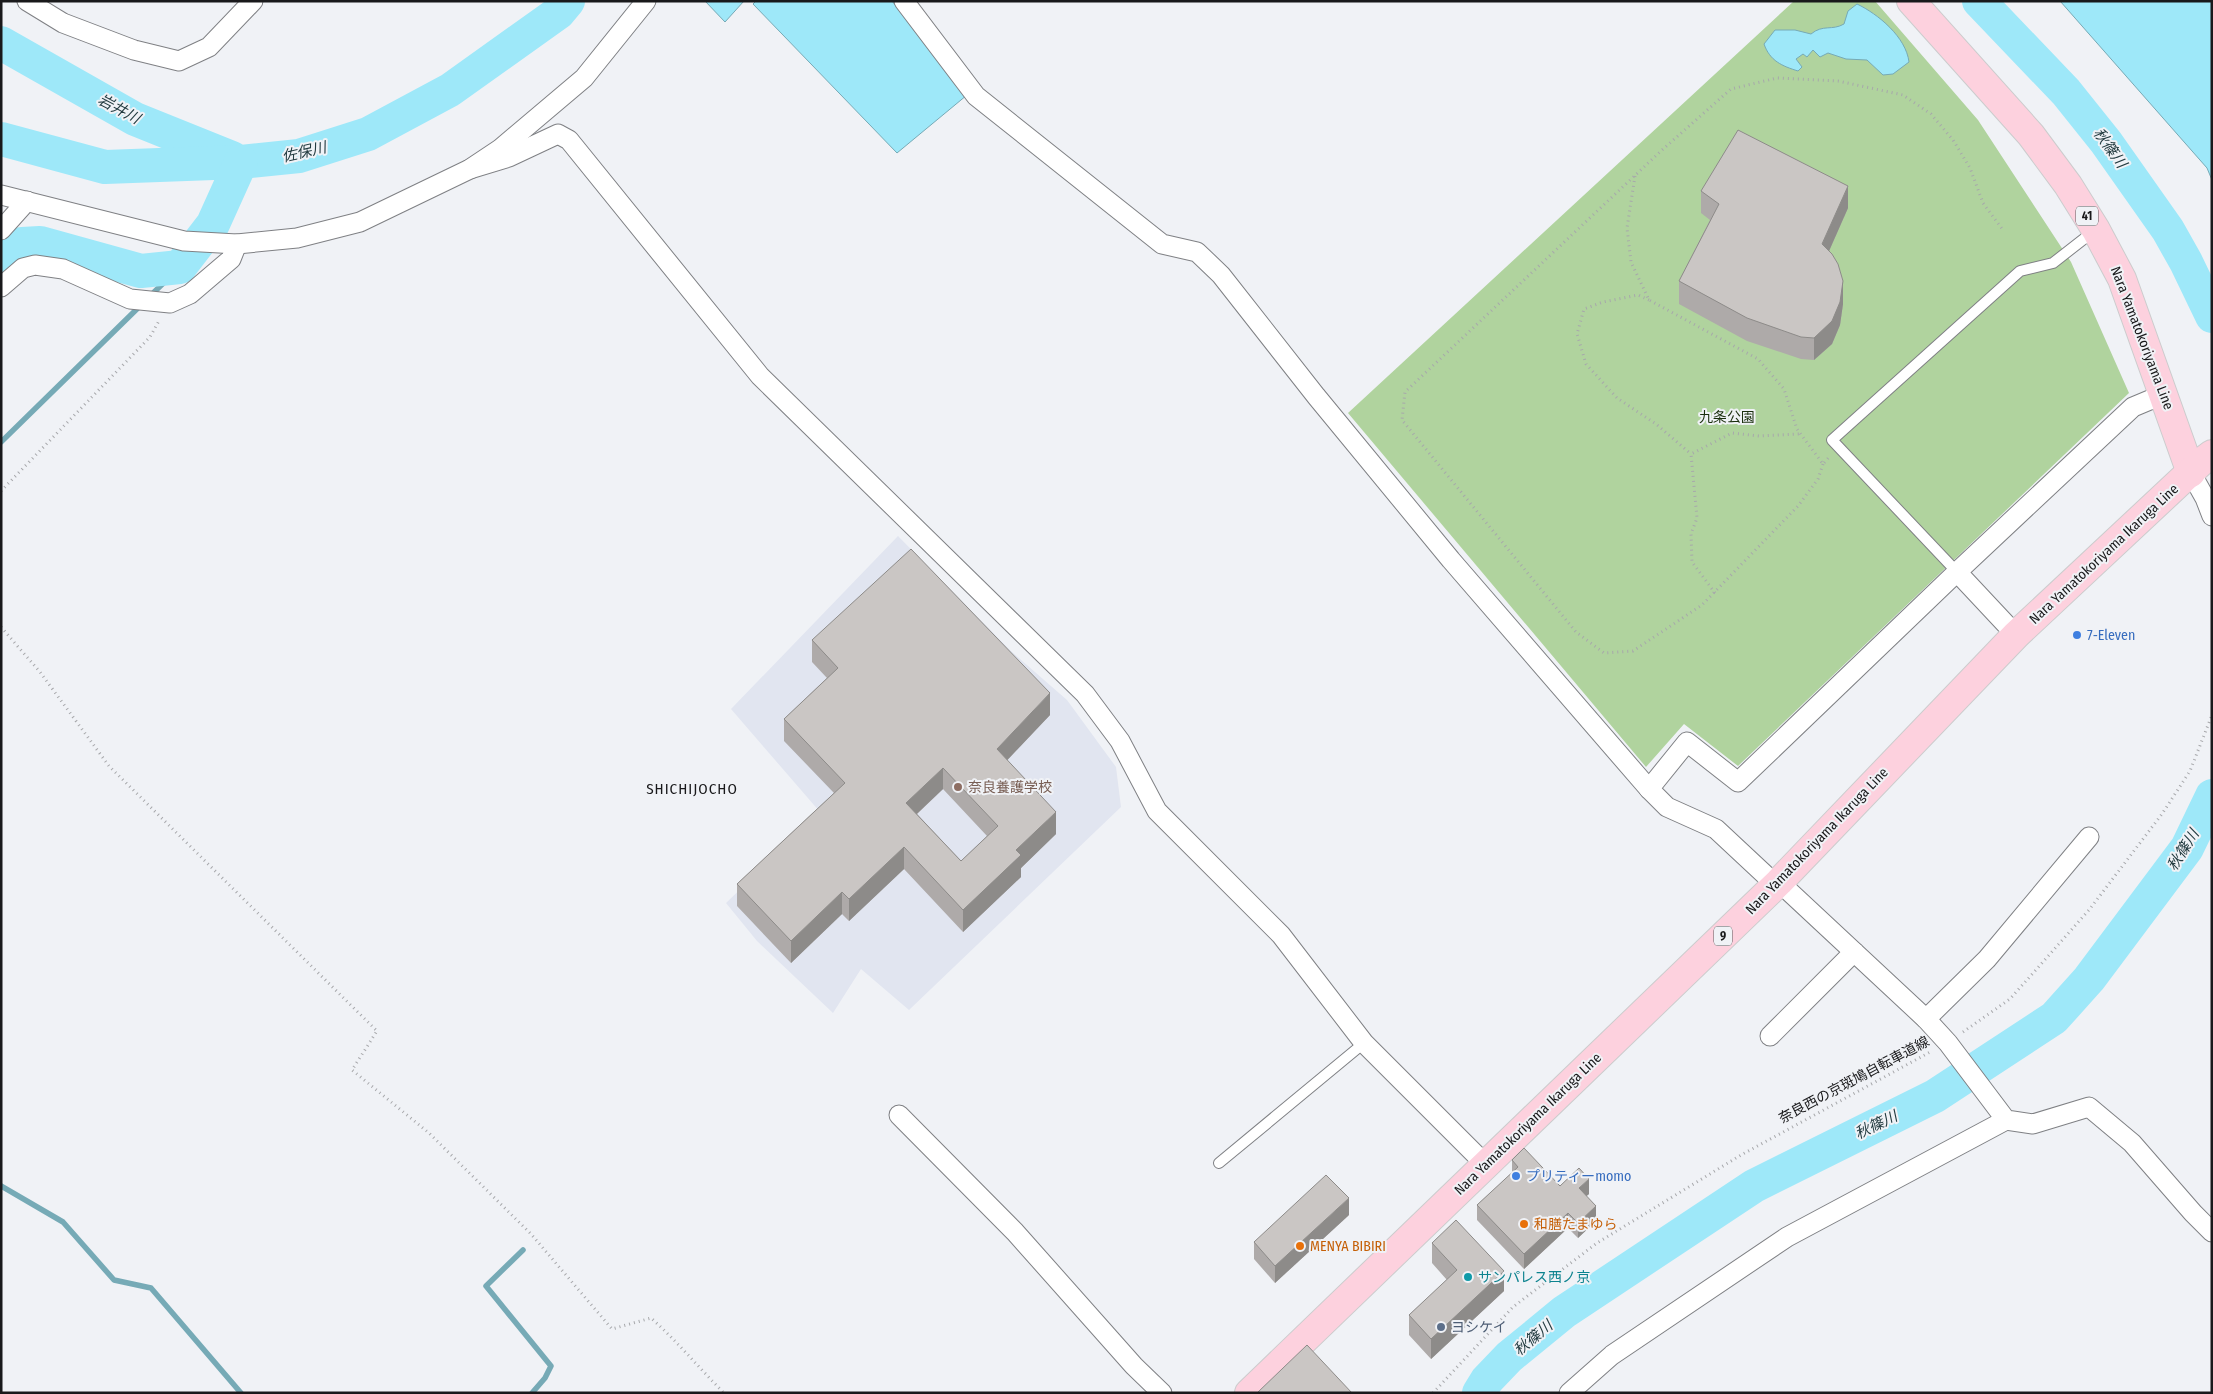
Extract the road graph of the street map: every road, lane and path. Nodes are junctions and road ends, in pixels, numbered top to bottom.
1 (27, 1) edge
2 (253, 1) edge
3 (646, 1) edge
4 (904, 1) edge
5 (1911, 1) edge
6 (470, 169) junction
7 (1635, 176) junction
8 (1, 195) edge
9 (27, 201) junction
10 (1, 230) edge
11 (2004, 230) dead end
12 (2096, 230) junction
13 (229, 243) junction
14 (1, 287) edge
15 (1649, 300) junction
16 (170, 304) junction
17 (2164, 394) junction
18 (1800, 434) junction
19 (1839, 448) junction
20 (1691, 454) junction
21 (2201, 463) edge
22 (1823, 464) junction
23 (1, 491) edge
24 (2212, 516) edge
25 (1957, 572) junction
26 (1715, 593) junction
27 (1, 627) edge
28 (2016, 635) junction
29 (2212, 715) edge
30 (1649, 789) junction
31 (2089, 837) dead end
32 (1778, 883) junction
33 (1854, 952) junction
34 (1926, 1019) junction
35 (1770, 1036) dead end
36 (1364, 1042) junction
37 (1948, 1043) junction
38 (2002, 1114) junction
39 (899, 1115) dead end
40 (1220, 1163) dead end
41 (1486, 1165) junction
42 (2212, 1232) edge
43 (724, 1393) edge
44 (1162, 1393) edge
45 (1249, 1393) edge
46 (1433, 1393) edge
47 (1569, 1393) edge

1 - 2 street
3 - 6 street
4 - 30 street
5 - 12 main road, Nara Yamatokoriyama Line / 41
6 - 13 street
6 - 36 street
7 - 11 path
7 - 15 path
7 - 26 path
8 - 9 street
9 - 10 street
9 - 13 street
12 - 17 main road, Nara Yamatokoriyama Line / 41
12 - 19 lane
13 - 16 street
14 - 16 street
15 - 18 path
15 - 20 path
16 - 23 path
17 - 21 main road, Nara Yamatokoriyama Line / 41
17 - 25 street
18 - 20 path
18 - 22 path
19 - 22 path
19 - 25 lane
20 - 26 path
21 - 24 street
21 - 28 main road, Nara Yamatokoriyama Ikaruga Line / 9
22 - 26 path
25 - 28 street
25 - 30 street
27 - 43 path
28 - 32 main road, Nara Yamatokoriyama Ikaruga Line / 9
29 - 37 path, 奈良西の京斑鳩自転車道線
30 - 32 street
31 - 34 street
32 - 33 street
32 - 41 main road, Nara Yamatokoriyama Ikaruga Line / 9
33 - 34 street
33 - 35 street
34 - 37 street
36 - 40 lane
36 - 41 street
37 - 38 street
37 - 46 path, 奈良西の京斑鳩自転車道線
38 - 42 street
38 - 47 street
39 - 44 street
41 - 45 main road, Nara Yamatokoriyama Ikaruga Line / 9

